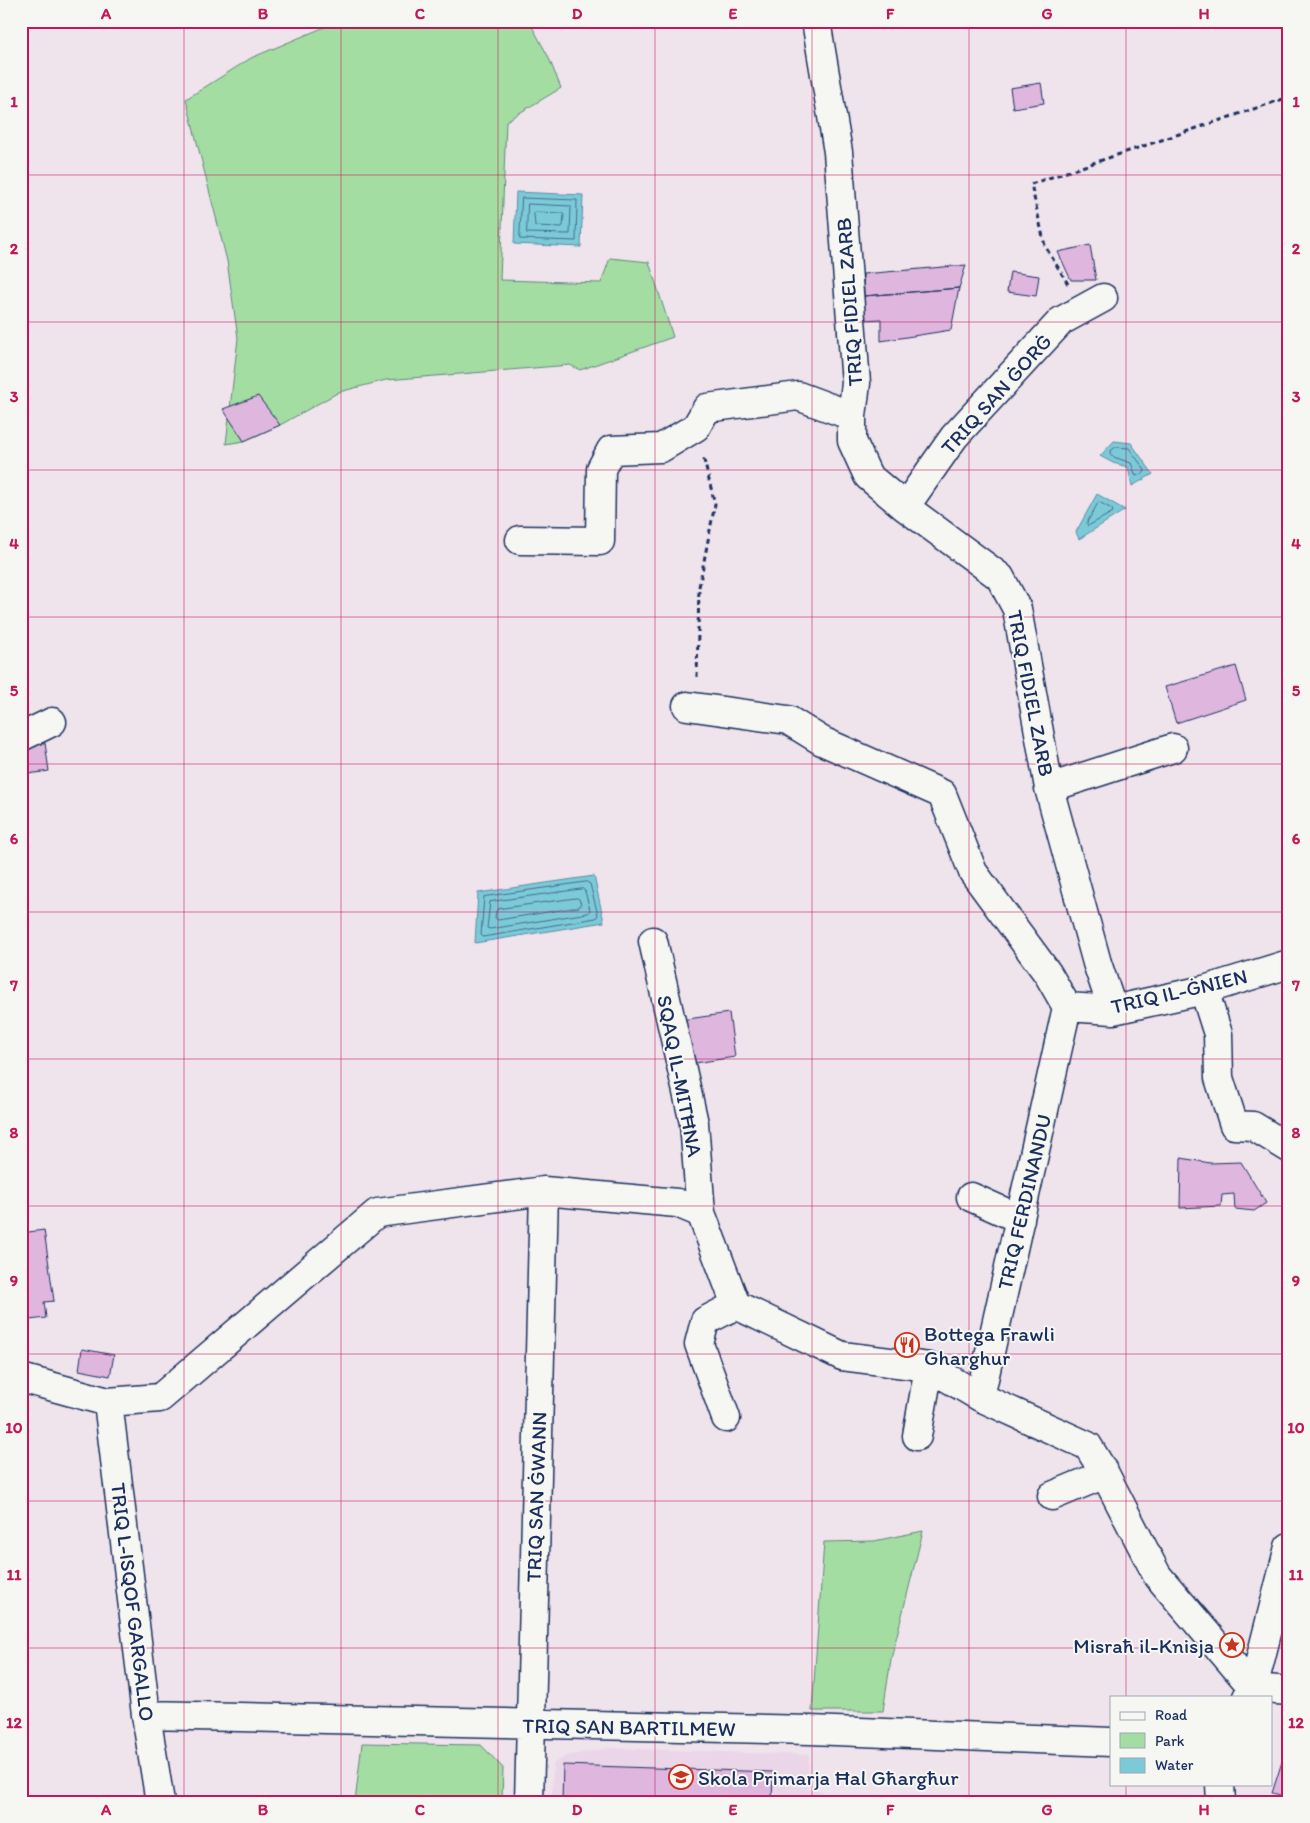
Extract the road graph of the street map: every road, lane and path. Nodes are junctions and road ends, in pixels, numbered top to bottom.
1 (816, 21) edge
2 (1289, 97) edge
3 (1093, 303) joint
4 (852, 416) junction
5 (696, 426) junction
6 (905, 507) junction
7 (520, 540) dead end
8 (697, 677) dead end
9 (687, 706) dead end
10 (52, 722) dead end
11 (21, 737) edge
12 (1173, 748) dead end
13 (1049, 788) junction
14 (653, 941) dead end
15 (1289, 964) edge
16 (1204, 990) junction
17 (1067, 1006) junction
18 (1113, 1010) junction
19 (1289, 1148) edge
20 (544, 1191) junction
21 (971, 1197) dead end
22 (701, 1213) junction
23 (1020, 1220) junction
24 (736, 1304) junction
25 (930, 1366) junction
26 (21, 1378) edge
27 (980, 1398) junction
28 (108, 1402) junction
29 (726, 1418) dead end
30 (917, 1436) dead end
31 (1105, 1474) junction
32 (1052, 1496) dead end
33 (1289, 1547) edge
34 (1289, 1691) edge
35 (1250, 1692) edge
36 (146, 1715) junction
37 (530, 1725) junction
38 (1110, 1742) edge
39 (1220, 1786) edge
40 (160, 1802) edge
41 (529, 1802) edge
42 (1221, 1802) edge

1 - 4 street, TRIQ FIDIEL ZARB
2 - 3 path
3 - 6 street, TRIQ SAN ĠORĠ
4 - 5 street
4 - 6 street, TRIQ FIDIEL ZARB
5 - 7 street
5 - 8 path
6 - 13 street, TRIQ FIDIEL ZARB
9 - 17 street
10 - 11 street
12 - 13 street
13 - 18 street, TRIQ FIDIEL ZARB
14 - 22 street, SQAQ IL-MITĦNA
15 - 16 street, TRIQ IL-ĠNIEN
16 - 18 street, TRIQ IL-ĠNIEN
16 - 19 street
17 - 18 street, TRIQ IL-ĠNIEN
17 - 23 street, TRIQ FERDINANDU
20 - 22 street
20 - 28 street
20 - 37 street, TRIQ SAN ĠWANN
21 - 23 street
22 - 24 street, SQAQ IL-MITĦNA
23 - 27 street, TRIQ FERDINANDU
24 - 25 street
24 - 29 street
25 - 27 street
25 - 30 street
26 - 28 street
27 - 31 street
28 - 36 street, TRIQ L-ISQOF GARGALLO
31 - 32 street
31 - 35 street
33 - 35 street
34 - 35 street
36 - 37 street, TRIQ SAN BARTILMEW
36 - 40 street, TRIQ L-ISQOF GARGALLO
37 - 38 street, TRIQ SAN BARTILMEW
37 - 41 street, TRIQ SAN ĠWANN
39 - 42 street

